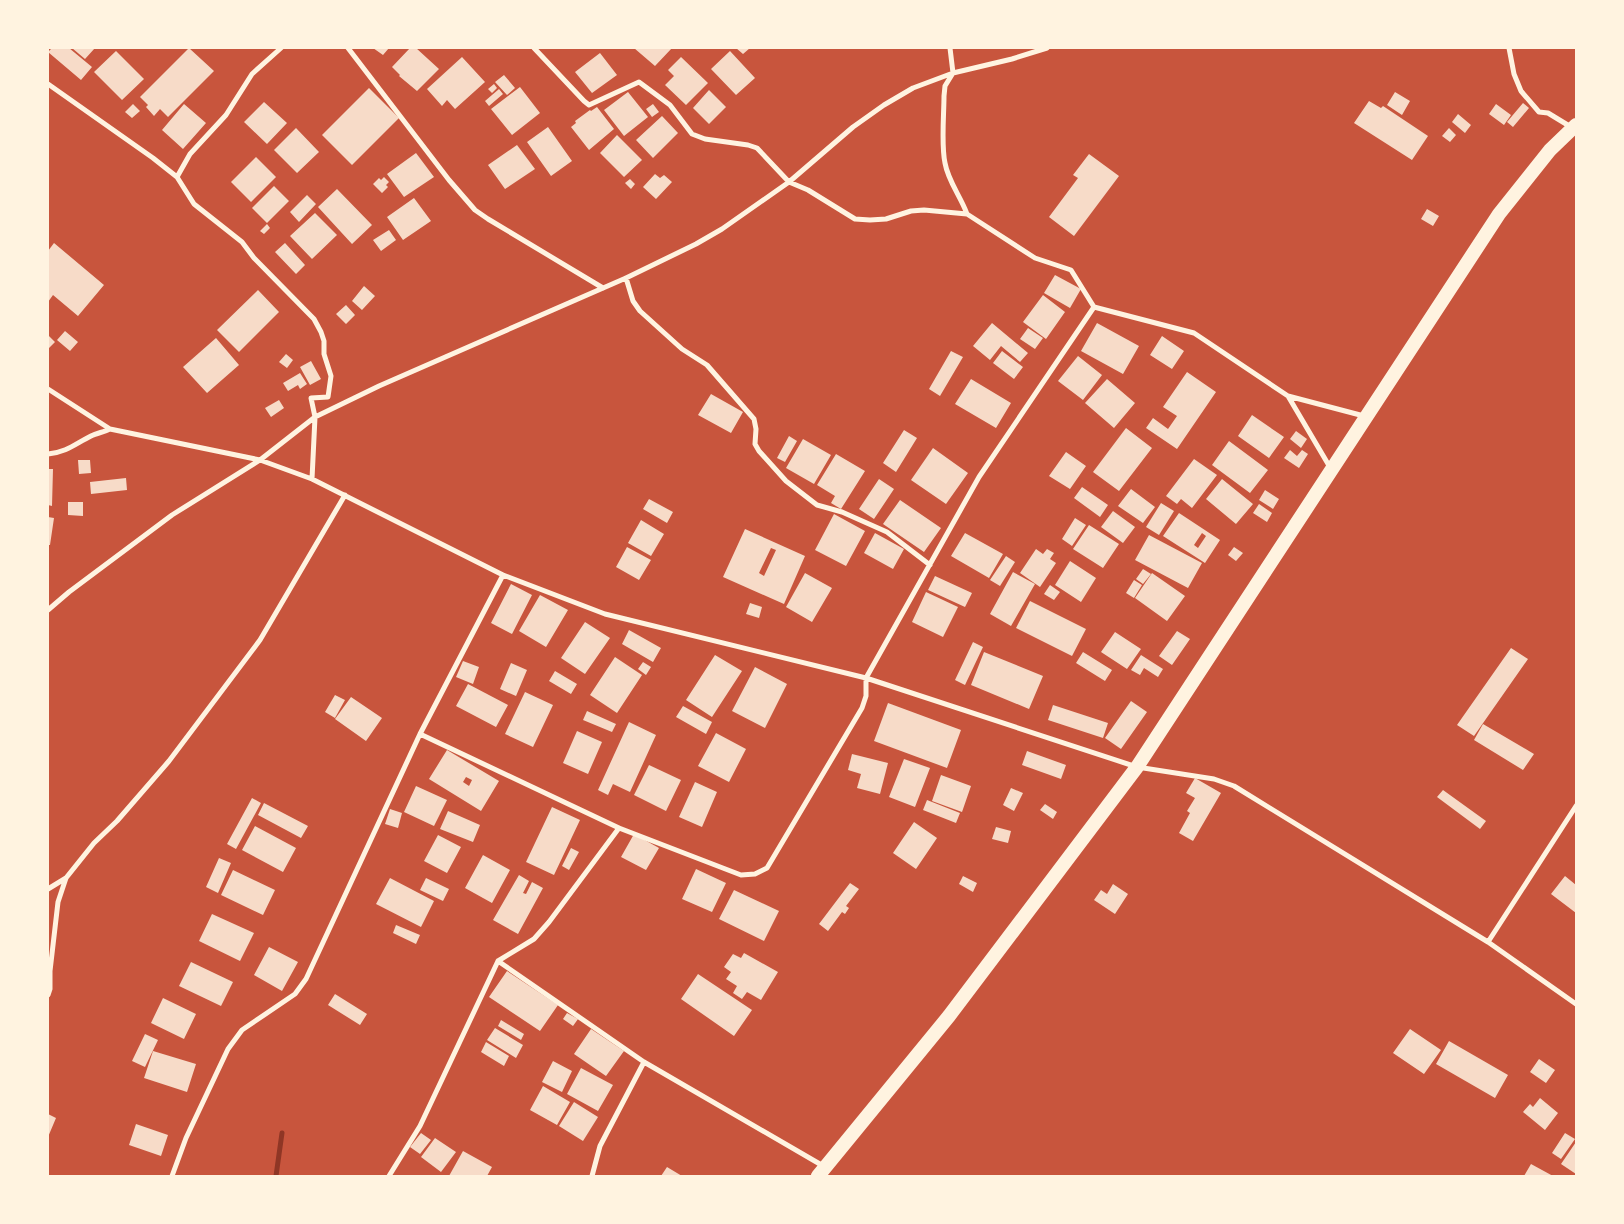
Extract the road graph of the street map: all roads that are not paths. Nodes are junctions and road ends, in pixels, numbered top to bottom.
1 (281, 48) edge
2 (348, 48) edge
3 (534, 48) edge
4 (950, 48) edge
5 (1048, 48) edge
6 (1509, 48) edge
7 (953, 73) junction
8 (48, 84) edge
9 (1575, 127) edge
10 (177, 177) junction
11 (789, 182) junction
12 (967, 214) junction
13 (626, 278) junction
14 (603, 288) junction
15 (1094, 307) junction
16 (48, 389) edge
17 (1288, 396) junction
18 (315, 417) junction
19 (1367, 417) junction
20 (110, 430) junction
21 (48, 454) edge
22 (260, 460) junction
23 (1332, 472) junction
24 (312, 479) junction
25 (345, 495) junction
26 (930, 565) junction
27 (503, 575) junction
28 (48, 610) edge
29 (866, 678) junction
30 (420, 734) junction
31 (1137, 767) junction
32 (1576, 806) edge
33 (619, 828) junction
34 (66, 878) junction
35 (48, 889) edge
36 (1488, 942) junction
37 (498, 960) junction
38 (48, 995) edge
39 (1576, 1004) edge
40 (644, 1062) junction
41 (821, 1172) edge
42 (172, 1176) edge
43 (389, 1176) edge
44 (592, 1176) edge

1 - 10 street
2 - 14 street
3 - 11 street
4 - 7 street
5 - 7 street
6 - 9 street
7 - 11 street
7 - 12 street
8 - 10 street
9 - 19 highway
10 - 18 street
11 - 12 street
11 - 13 street
12 - 15 street
13 - 14 street
13 - 26 street
14 - 18 street
15 - 17 street
15 - 26 street
16 - 20 street
17 - 19 street
17 - 23 street
18 - 22 street
18 - 24 street
19 - 23 highway
20 - 21 street
20 - 22 street
22 - 24 street
22 - 28 street
23 - 31 highway
24 - 25 street
25 - 27 street
25 - 34 street
26 - 29 street
27 - 29 street
27 - 30 street
29 - 31 street
29 - 33 street
30 - 33 street
30 - 42 street
31 - 36 street
31 - 41 highway
32 - 36 street
33 - 37 street
34 - 35 street
34 - 38 street
36 - 39 street
37 - 40 street
37 - 43 street
40 - 41 street
40 - 44 street

